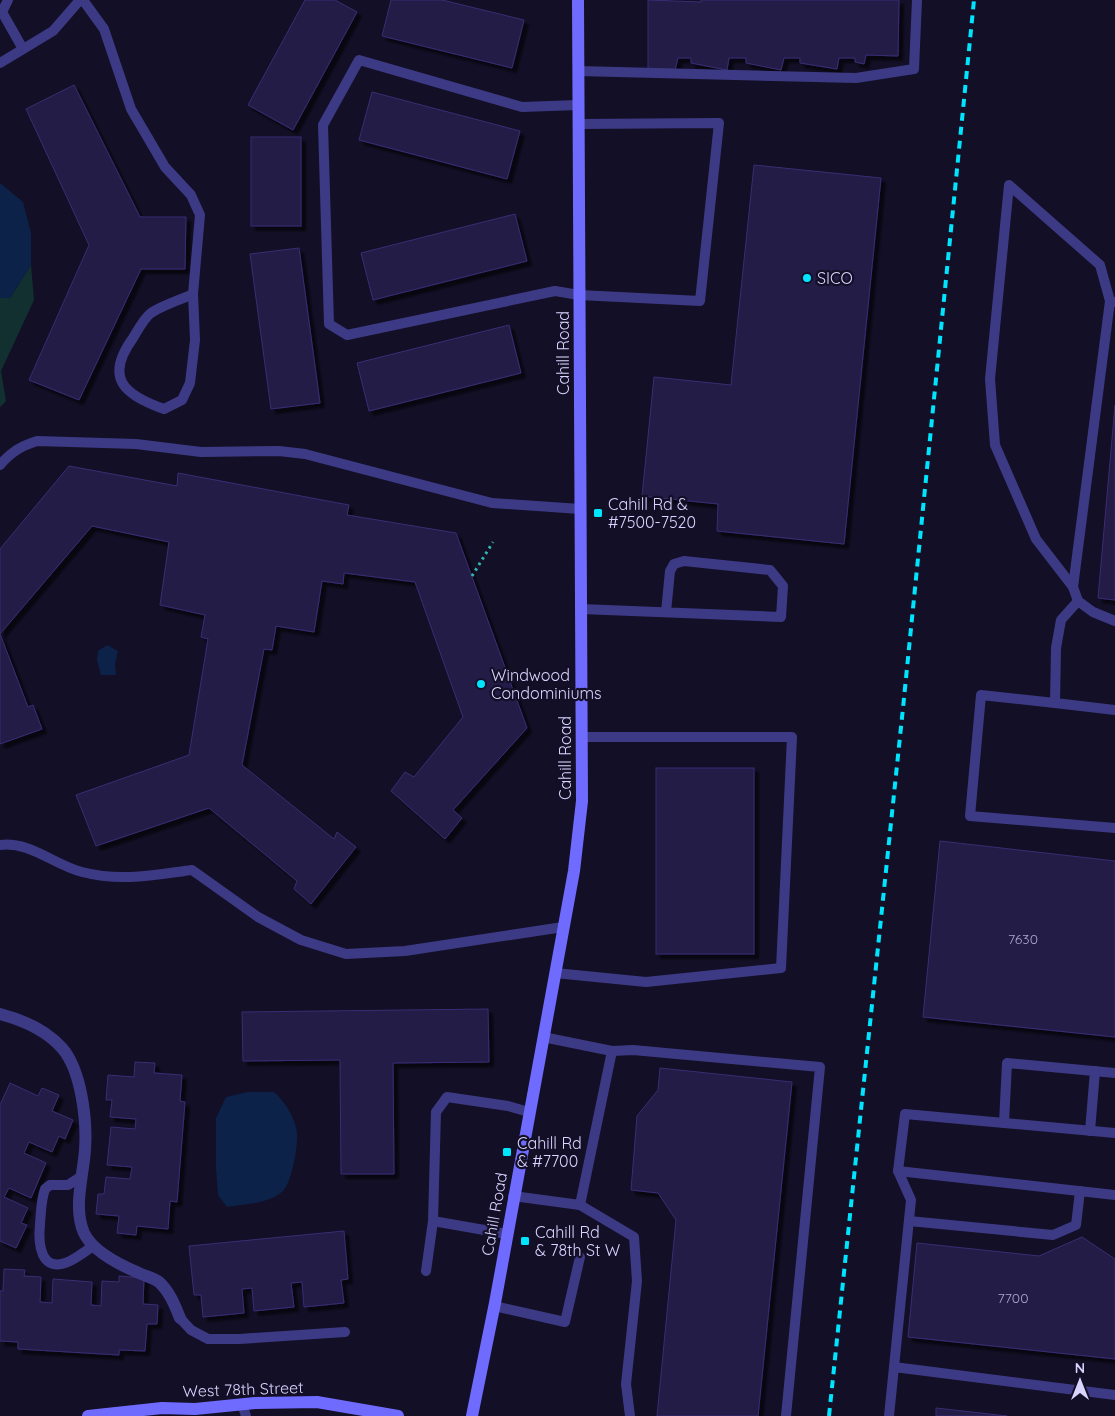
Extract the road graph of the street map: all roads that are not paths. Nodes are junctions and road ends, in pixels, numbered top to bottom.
1 (8, 0) edge
2 (82, 0) edge
3 (578, 0) edge
4 (917, 0) edge
5 (23, 49) junction
6 (0, 63) edge
7 (578, 71) junction
8 (578, 105) junction
9 (578, 124) junction
10 (193, 294) junction
11 (579, 295) junction
12 (1113, 302) edge
13 (0, 465) edge
14 (580, 509) junction
15 (1074, 587) junction
16 (1078, 601) junction
17 (581, 610) junction
18 (666, 612) junction
19 (1115, 621) edge
20 (1055, 703) junction
21 (1115, 710) edge
22 (581, 737) junction
23 (1115, 828) edge
24 (0, 845) edge
25 (563, 927) junction
26 (555, 973) junction
27 (0, 1014) edge
28 (543, 1037) junction
29 (612, 1051) junction
30 (1095, 1071) junction
31 (1115, 1073) edge
32 (529, 1112) junction
33 (1004, 1122) junction
34 (1090, 1131) junction
35 (1115, 1133) edge
36 (898, 1171) junction
37 (82, 1176) junction
38 (1080, 1191) junction
39 (1115, 1194) edge
40 (513, 1196) junction
41 (580, 1205) junction
42 (433, 1221) junction
43 (909, 1221) junction
44 (507, 1234) junction
45 (93, 1246) junction
46 (580, 1257) dead end
47 (426, 1271) dead end
48 (494, 1306) junction
49 (180, 1318) joint
50 (345, 1332) dead end
51 (894, 1367) junction
52 (1115, 1395) edge
53 (244, 1410) edge
54 (198, 1412) edge
55 (88, 1416) edge
56 (398, 1416) edge
57 (472, 1416) edge
58 (630, 1416) edge
59 (786, 1416) edge
60 (889, 1416) edge

1 - 5 lane
2 - 5 lane
2 - 10 lane
3 - 7 street, Cahill Road
4 - 7 lane
5 - 6 lane
7 - 8 street, Cahill Road
8 - 9 street, Cahill Road
8 - 11 lane
9 - 11 street, Cahill Road
9 - 11 lane
10 - 10 lane
11 - 14 street, Cahill Road
12 - 15 lane
12 - 15 lane
13 - 14 lane
14 - 17 street, Cahill Road
15 - 16 lane
16 - 19 lane
16 - 20 lane
17 - 18 lane
17 - 22 street, Cahill Road
18 - 18 lane
20 - 21 lane
20 - 23 lane
22 - 25 street, Cahill Road
22 - 26 lane
24 - 25 lane
25 - 26 street, Cahill Road
26 - 28 street, Cahill Road
27 - 37 street
28 - 29 lane
28 - 32 street, Cahill Road
29 - 41 lane
29 - 59 lane
30 - 31 lane
30 - 33 lane
30 - 34 lane
32 - 40 street, Cahill Road
32 - 42 lane
33 - 34 lane
33 - 36 lane
34 - 35 lane
36 - 38 lane
36 - 43 lane
37 - 45 street
37 - 45 lane
38 - 39 lane
38 - 43 lane
40 - 41 lane
40 - 44 street, Cahill Road
41 - 58 lane
42 - 44 lane
42 - 47 lane
43 - 51 lane
44 - 48 street, Cahill Road
45 - 49 street
46 - 48 lane
48 - 57 street, Cahill Road
49 - 50 lane
51 - 52 lane
51 - 60 lane
53 - 54 street, West 78th Street
53 - 56 street, West 78th Street
54 - 55 street, West 78th Street

